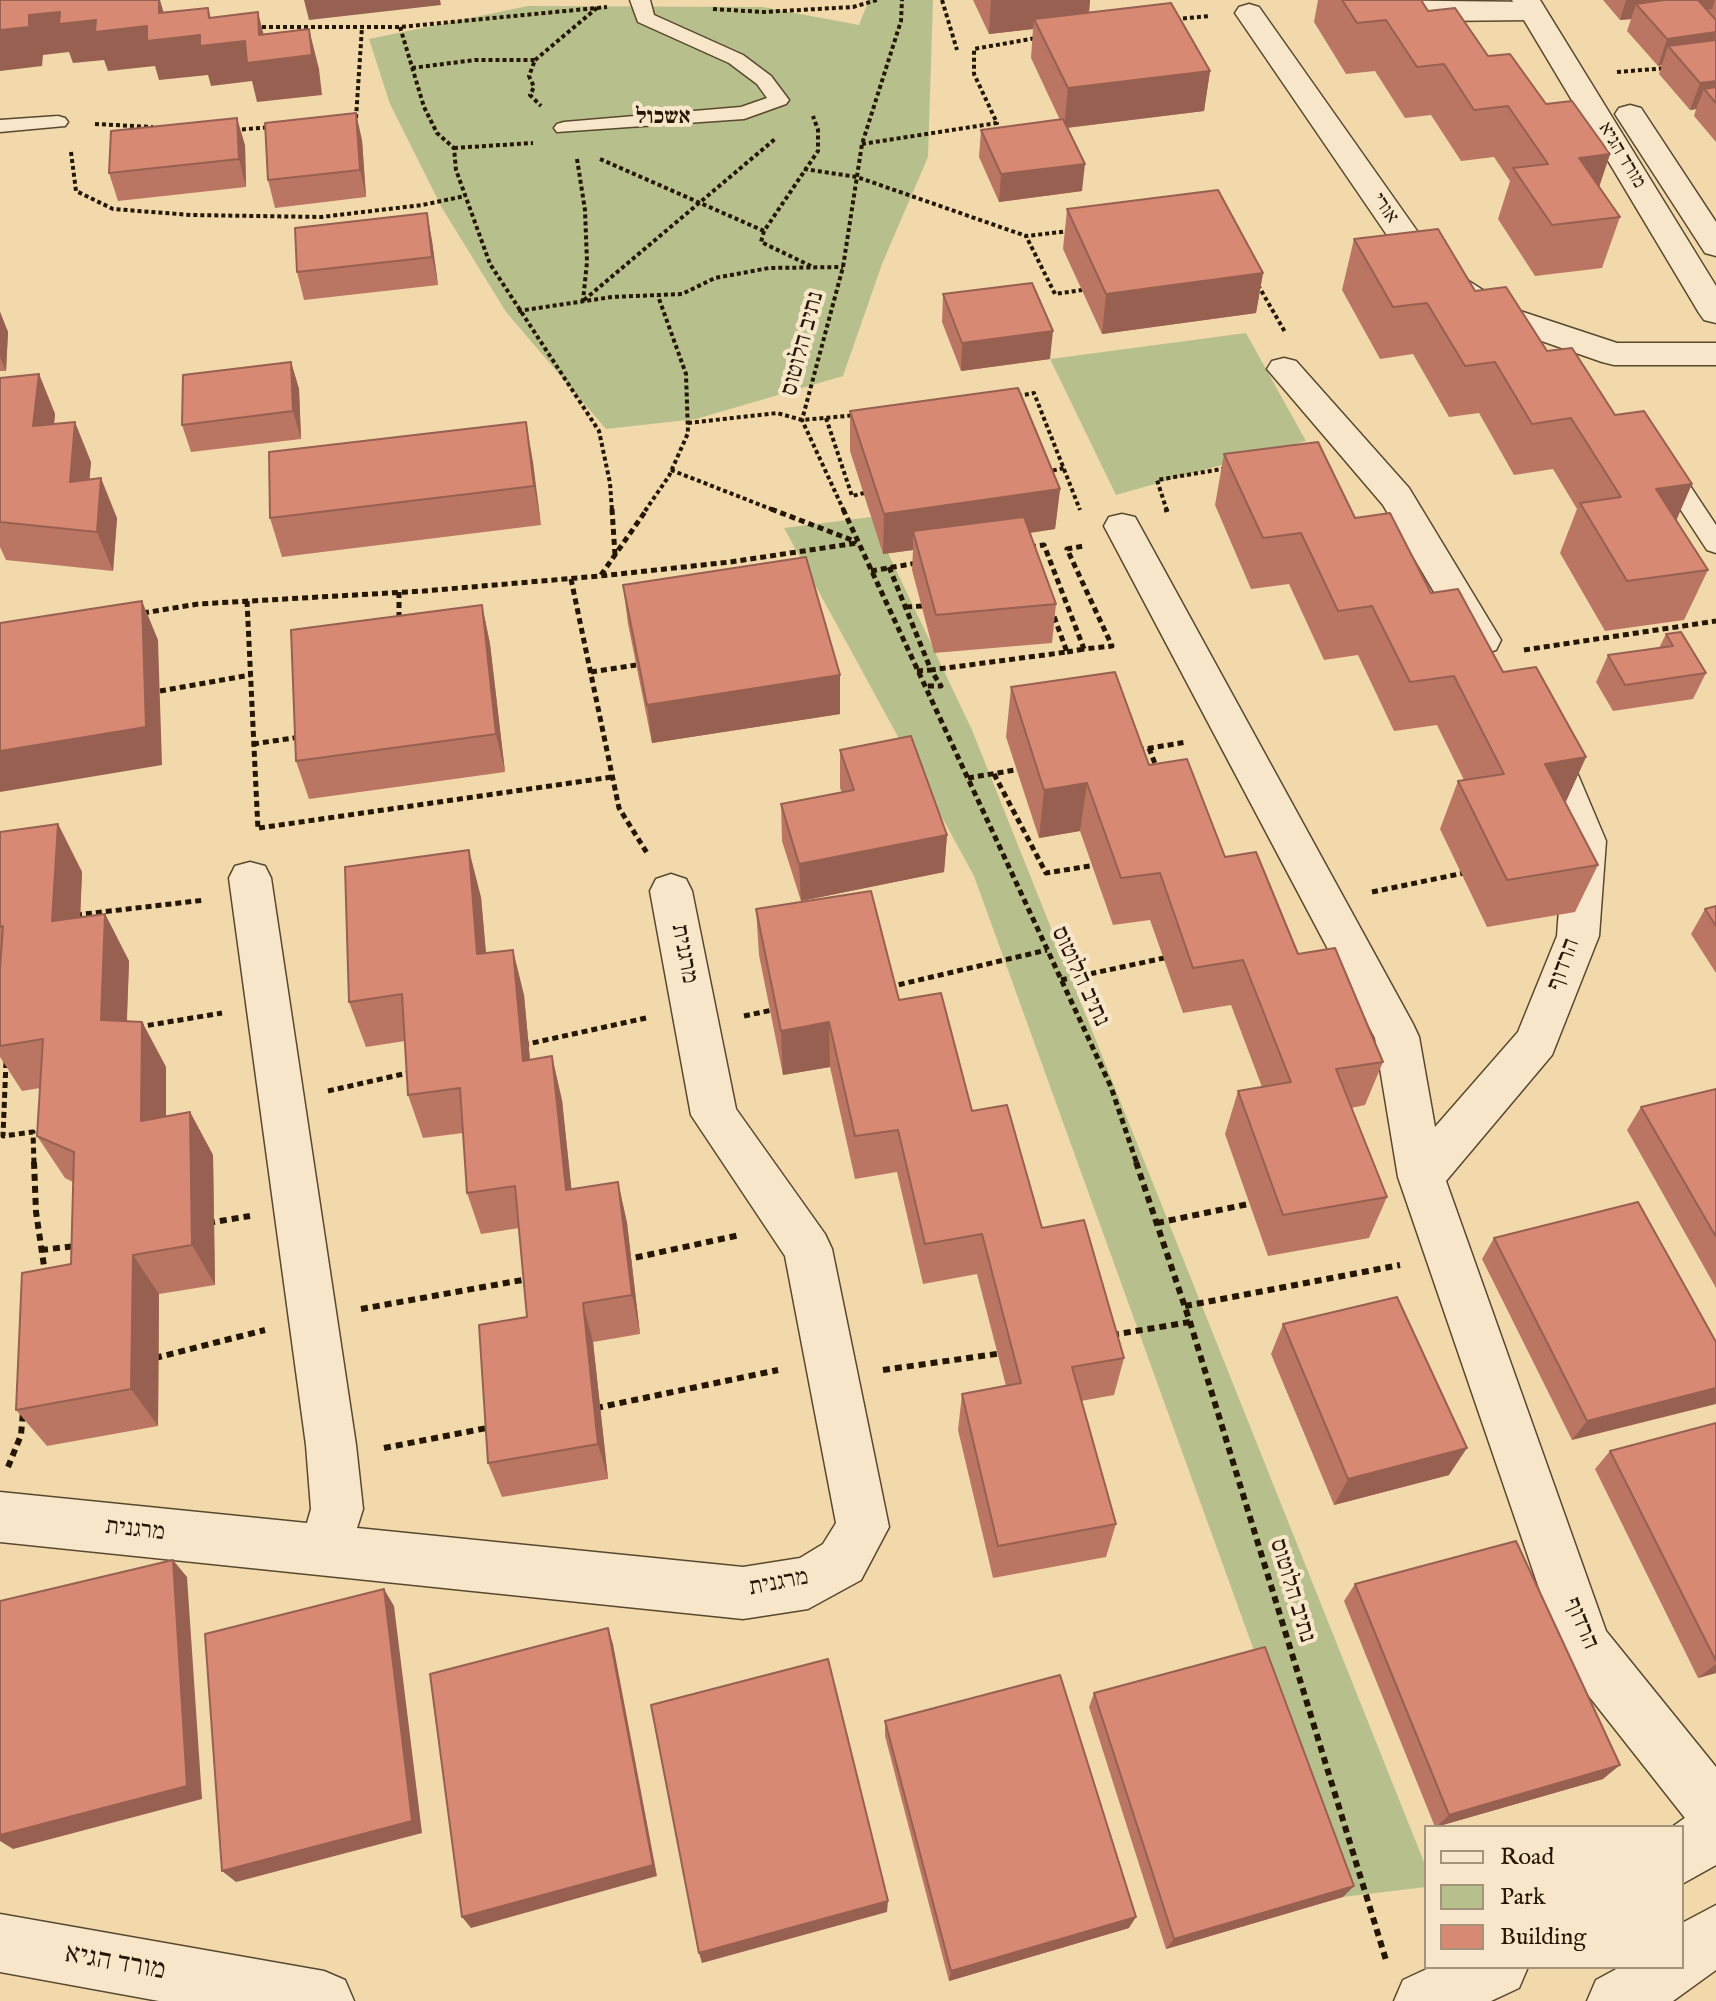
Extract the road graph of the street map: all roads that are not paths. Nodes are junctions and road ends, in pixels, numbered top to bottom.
1 (640, 0) edge
2 (1369, 0) edge
3 (1539, 4) edge
4 (1249, 13) road end
5 (58, 122) road end
6 (0, 126) edge
7 (564, 128) road end
8 (1716, 246) edge
9 (1716, 313) edge
10 (1284, 350) road end
11 (1716, 354) edge
12 (1651, 447) edge
13 (1126, 532) road end
14 (1716, 544) edge
15 (1495, 662) edge
16 (1524, 709) edge
17 (252, 886) road end
18 (671, 891) road end
19 (1421, 1177) junction
20 (2, 1498) edge
21 (324, 1550) junction
22 (1716, 1812) edge
23 (1716, 1830) edge
24 (1684, 1854) edge
25 (1716, 1934) edge
26 (0, 1943) edge
27 (1684, 1958) edge
28 (1488, 1969) edge
29 (1667, 1969) edge
30 (1407, 1985) edge
31 (324, 2001) edge
32 (1617, 2001) edge

1 - 7 lane
2 - 3 street
3 - 8 street, מורד הגיא
3 - 9 street, מורד הגיא
4 - 11 street, אורי
5 - 6 lane
10 - 15 street
12 - 14 lane
13 - 19 street, הרדוף
16 - 19 street, הרדוף
17 - 21 street
18 - 21 street, מרגנית
19 - 22 street, הרדוף
20 - 21 street, מרגנית
23 - 24 street
25 - 27 street
26 - 31 street, מורד הגיא
28 - 30 street
29 - 32 street

